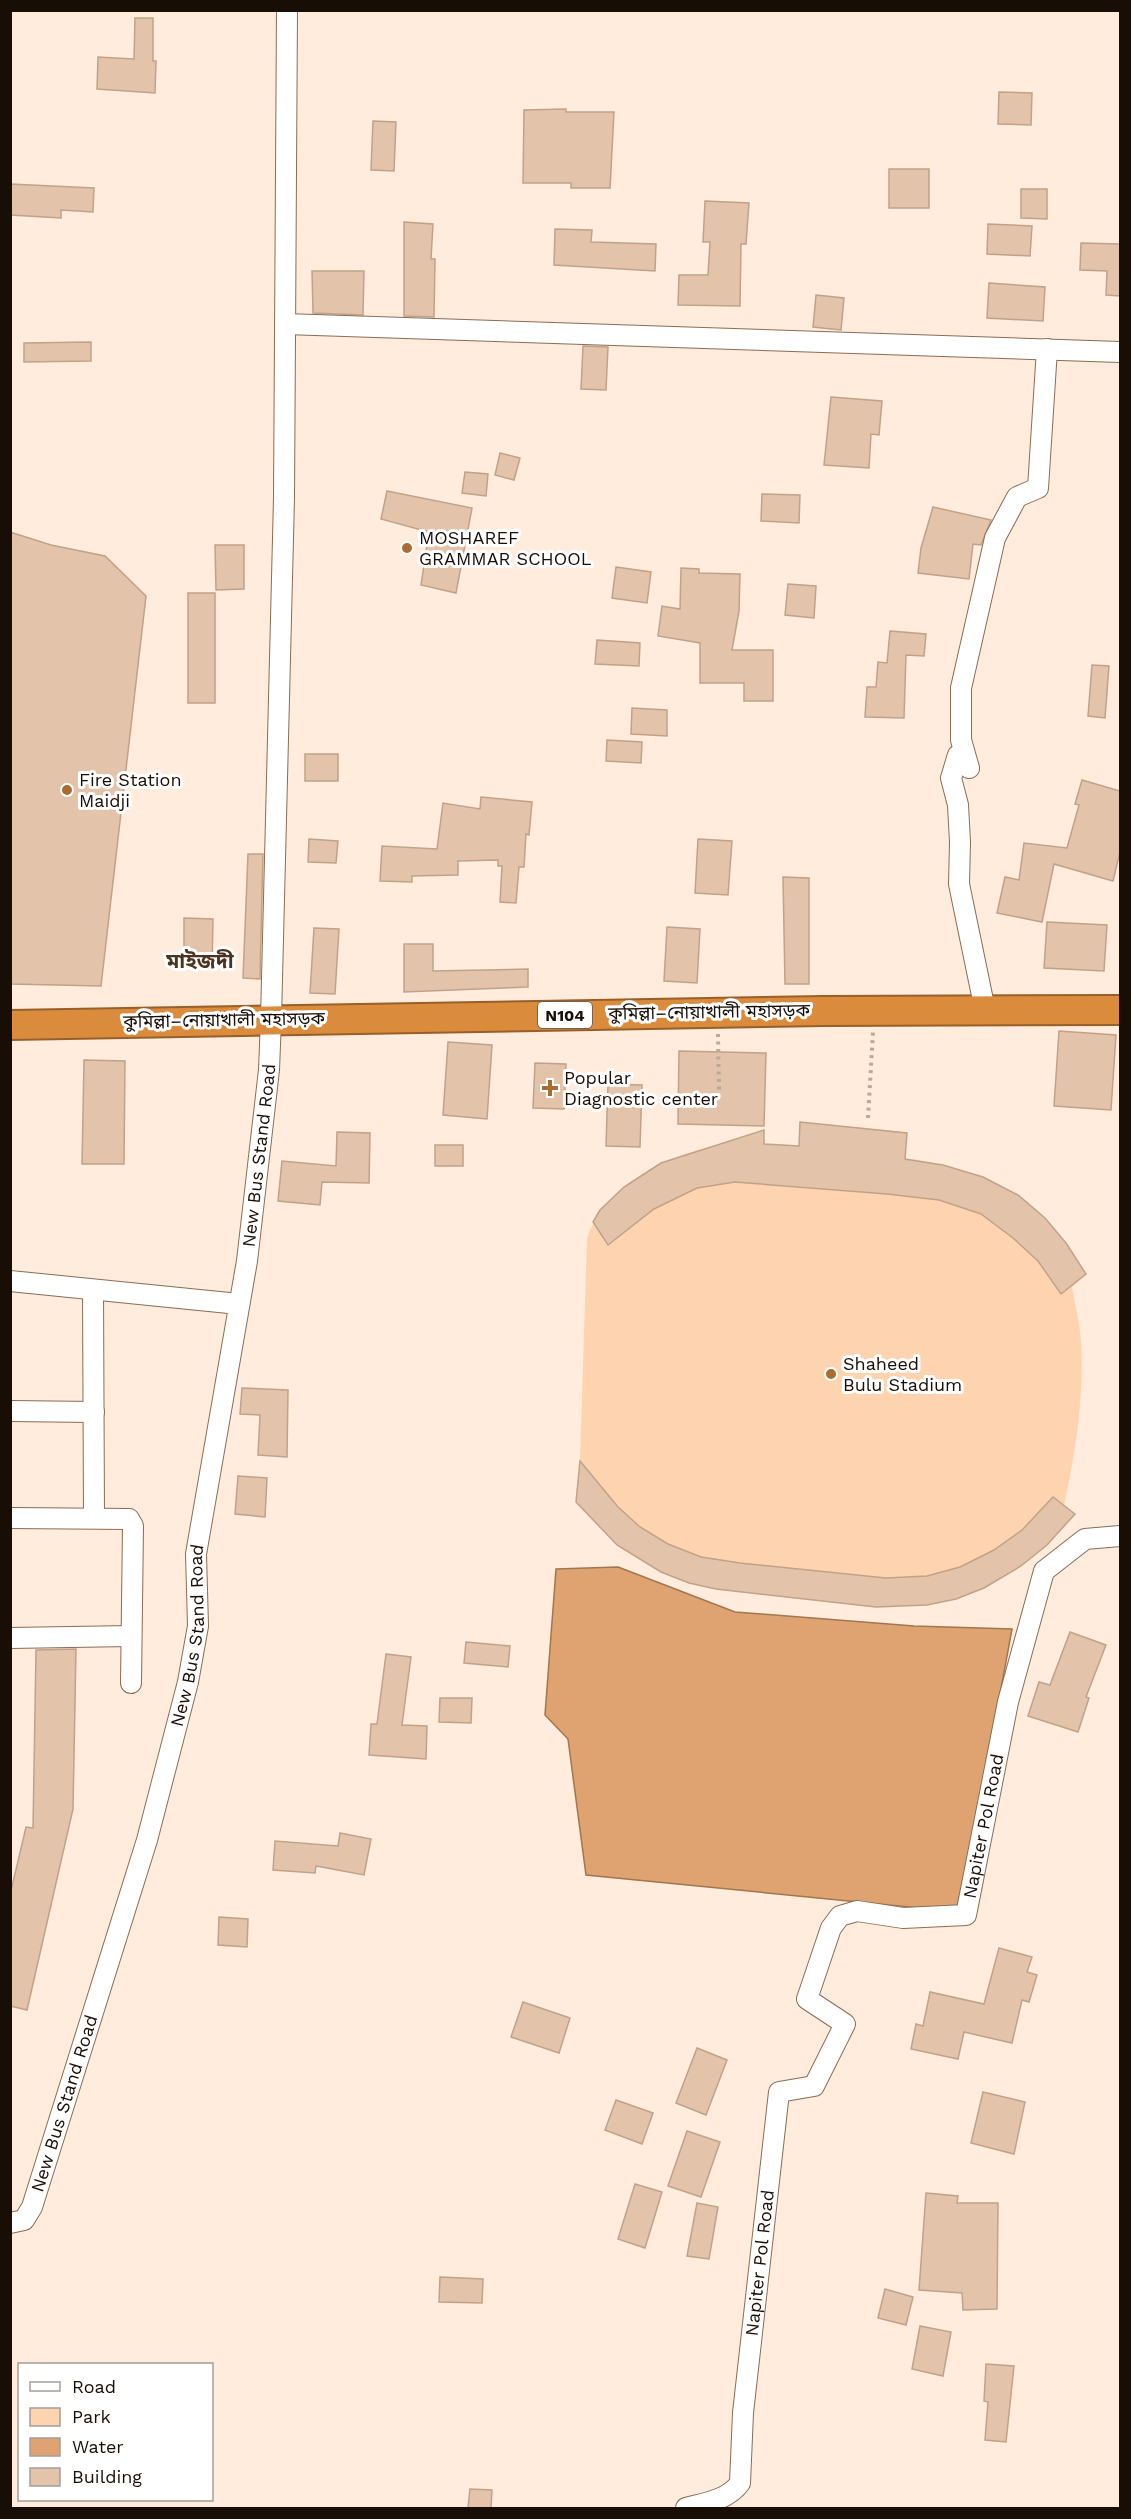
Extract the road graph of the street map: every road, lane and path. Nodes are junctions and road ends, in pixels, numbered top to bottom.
1 (287, 10) edge
2 (285, 324) junction
3 (1047, 349) junction
4 (1120, 352) edge
5 (985, 1010) junction
6 (1120, 1010) edge
7 (875, 1011) junction
8 (717, 1012) junction
9 (271, 1019) junction
10 (10, 1025) edge
11 (719, 1091) dead end
12 (868, 1118) dead end
13 (10, 1281) edge
14 (93, 1290) junction
15 (239, 1304) junction
16 (10, 1411) edge
17 (94, 1412) junction
18 (10, 1518) edge
19 (94, 1518) junction
20 (1120, 1536) edge
21 (131, 1636) junction
22 (10, 1638) edge
23 (130, 1683) dead end
24 (10, 2223) edge
25 (686, 2508) edge

1 - 2 street, New Bus Stand Road
2 - 3 street
2 - 9 street, New Bus Stand Road
3 - 4 street
3 - 5 street
5 - 6 highway, কুমিল্লা–নোয়াখালী মহাসড়ক / N104
5 - 7 highway, কুমিল্লা–নোয়াখালী মহাসড়ক / N104
7 - 8 highway, কুমিল্লা–নোয়াখালী মহাসড়ক / N104
7 - 12 path
8 - 9 highway, কুমিল্লা–নোয়াখালী মহাসড়ক / N104
8 - 11 path
9 - 10 highway, কুমিল্লা–নোয়াখালী মহাসড়ক / N104
9 - 15 street, New Bus Stand Road
13 - 14 street
14 - 15 street
14 - 17 street
15 - 24 street, New Bus Stand Road
16 - 17 street
17 - 19 street
18 - 19 street
19 - 21 street
20 - 25 street, Napiter Pol Road
21 - 22 street
21 - 23 street

